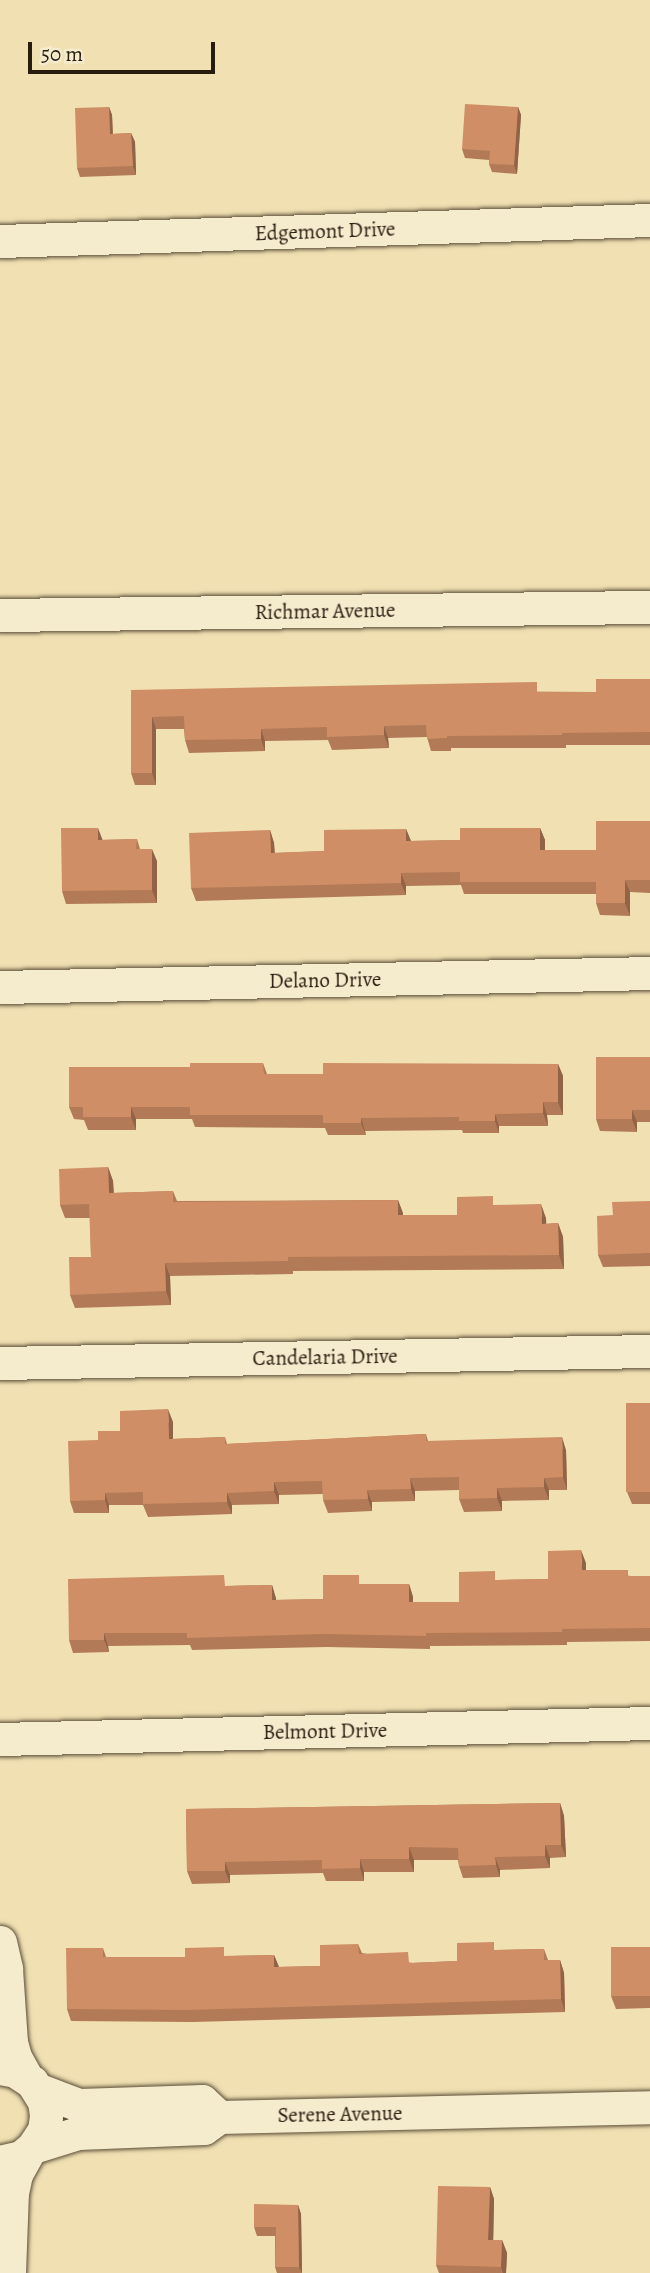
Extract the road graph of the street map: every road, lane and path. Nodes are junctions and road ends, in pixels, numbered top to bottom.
1 (650, 220) edge
2 (0, 241) edge
3 (650, 607) edge
4 (0, 615) edge
5 (650, 973) edge
6 (0, 986) edge
7 (650, 1351) edge
8 (0, 1363) edge
9 (650, 1723) edge
10 (0, 1738) edge
11 (0, 1942) edge
12 (22, 2078) edge
13 (650, 2107) edge
14 (219, 2117) junction
15 (21, 2154) edge
16 (9, 2273) edge

1 - 2 street, Edgemont Drive
3 - 4 street, Richmar Avenue
5 - 6 street, Delano Drive
7 - 8 street, Candelaria Drive
9 - 10 street, Belmont Drive
11 - 12 street
12 - 14 street, Serene Avenue
12 - 15 street
13 - 14 street, Serene Avenue
14 - 15 street
15 - 16 street

